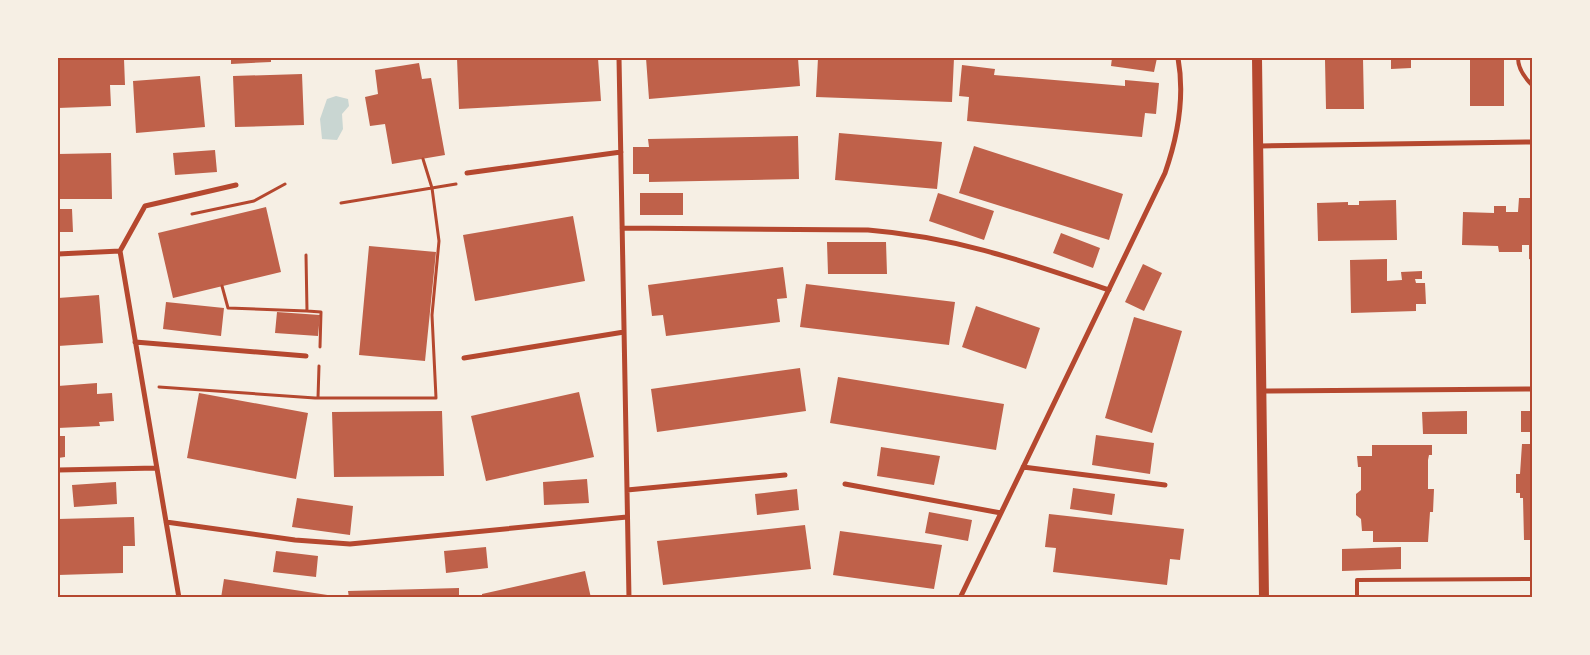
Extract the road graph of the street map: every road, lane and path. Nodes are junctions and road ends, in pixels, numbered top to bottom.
1 (619, 58) edge
2 (1178, 58) edge
3 (1257, 58) edge
4 (1518, 58) edge
5 (1532, 85) edge
6 (1532, 142) edge
7 (1260, 146) junction
8 (621, 152) junction
9 (423, 159) dead end
10 (467, 173) joint
11 (236, 185) dead end
12 (432, 188) junction
13 (341, 203) dead end
14 (622, 228) junction
15 (120, 251) junction
16 (58, 254) edge
17 (306, 255) dead end
18 (222, 286) dead end
19 (1109, 290) junction
20 (624, 332) junction
21 (135, 342) junction
22 (306, 356) dead end
23 (464, 358) dead end
24 (143, 386) junction
25 (1532, 389) edge
26 (1262, 391) junction
27 (1023, 467) junction
28 (156, 468) junction
29 (58, 470) edge
30 (785, 475) dead end
31 (845, 484) dead end
32 (1165, 486) dead end
33 (627, 490) junction
34 (1001, 513) junction
35 (627, 517) junction
36 (166, 522) junction
37 (1532, 579) edge
38 (179, 598) edge
39 (628, 598) edge
40 (960, 598) edge
41 (1264, 598) edge
42 (1357, 598) edge

1 - 8 street
2 - 19 street
3 - 7 main road
4 - 5 lane
6 - 7 street
7 - 26 main road
8 - 10 street
8 - 14 street
9 - 12 path
10 - 12 path
11 - 15 street
12 - 13 path
12 - 24 path
14 - 19 street
14 - 20 street
15 - 16 street
15 - 21 street
17 - 18 path
19 - 27 street
20 - 23 street
20 - 33 street
21 - 22 street
21 - 24 street
24 - 28 street
25 - 26 street
26 - 41 main road
27 - 32 street
27 - 34 street
28 - 29 street
28 - 36 street
30 - 33 street
31 - 34 street
33 - 35 street
34 - 40 street
35 - 36 street
35 - 39 street
36 - 38 street
37 - 42 lane

